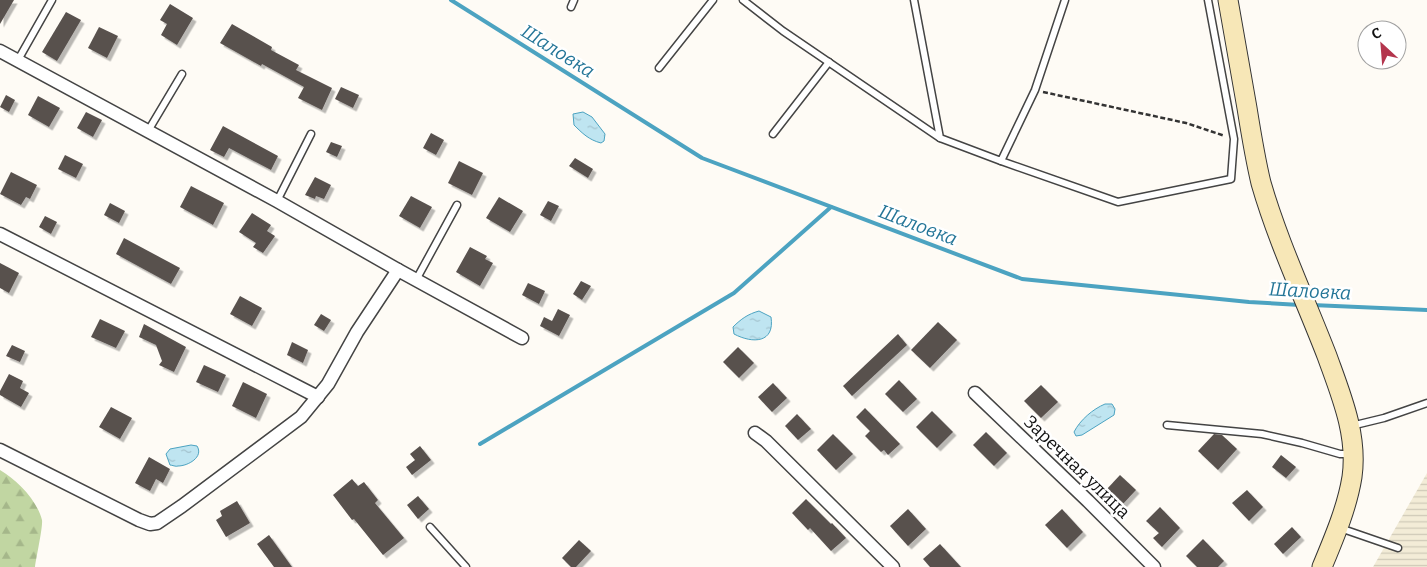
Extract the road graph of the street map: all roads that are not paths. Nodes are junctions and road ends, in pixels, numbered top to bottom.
1 (52, 0) edge
2 (574, 0) edge
3 (713, 0) edge
4 (743, 0) edge
5 (914, 0) edge
6 (1065, 0) edge
7 (1208, 0) edge
8 (1228, 0) edge
9 (571, 7) dead end
10 (0, 51) edge
11 (18, 60) junction
12 (829, 62) junction
13 (659, 68) dead end
14 (182, 74) dead end
15 (148, 131) junction
16 (311, 134) dead end
17 (773, 134) dead end
18 (940, 138) junction
19 (1243, 138) junction
20 (1001, 161) junction
21 (277, 201) junction
22 (457, 205) dead end
23 (0, 234) edge
24 (398, 270) junction
25 (416, 280) junction
26 (522, 338) dead end
27 (975, 392) dead end
28 (318, 397) junction
29 (1427, 403) edge
30 (1167, 425) dead end
31 (1350, 426) junction
32 (755, 434) dead end
33 (0, 450) edge
34 (1352, 454) junction
35 (430, 527) dead end
36 (1338, 527) junction
37 (1398, 548) dead end
38 (466, 567) edge
39 (893, 567) edge
40 (1154, 567) edge
41 (1322, 567) edge

1 - 11 lane
2 - 9 lane
3 - 13 lane
4 - 12 lane
5 - 18 lane
6 - 20 lane
7 - 19 lane
8 - 19 street
10 - 11 street
11 - 15 street
12 - 17 lane
12 - 18 lane
14 - 15 lane
15 - 21 street
16 - 21 lane
18 - 20 lane
19 - 20 lane
19 - 31 street
21 - 24 street
22 - 25 lane
23 - 28 street
24 - 25 street
24 - 28 street
25 - 26 street
27 - 40 street, Заречная улица
28 - 33 street
29 - 31 lane
30 - 34 lane
31 - 34 street
32 - 39 street
34 - 36 street
35 - 38 lane
36 - 37 lane
36 - 41 street

